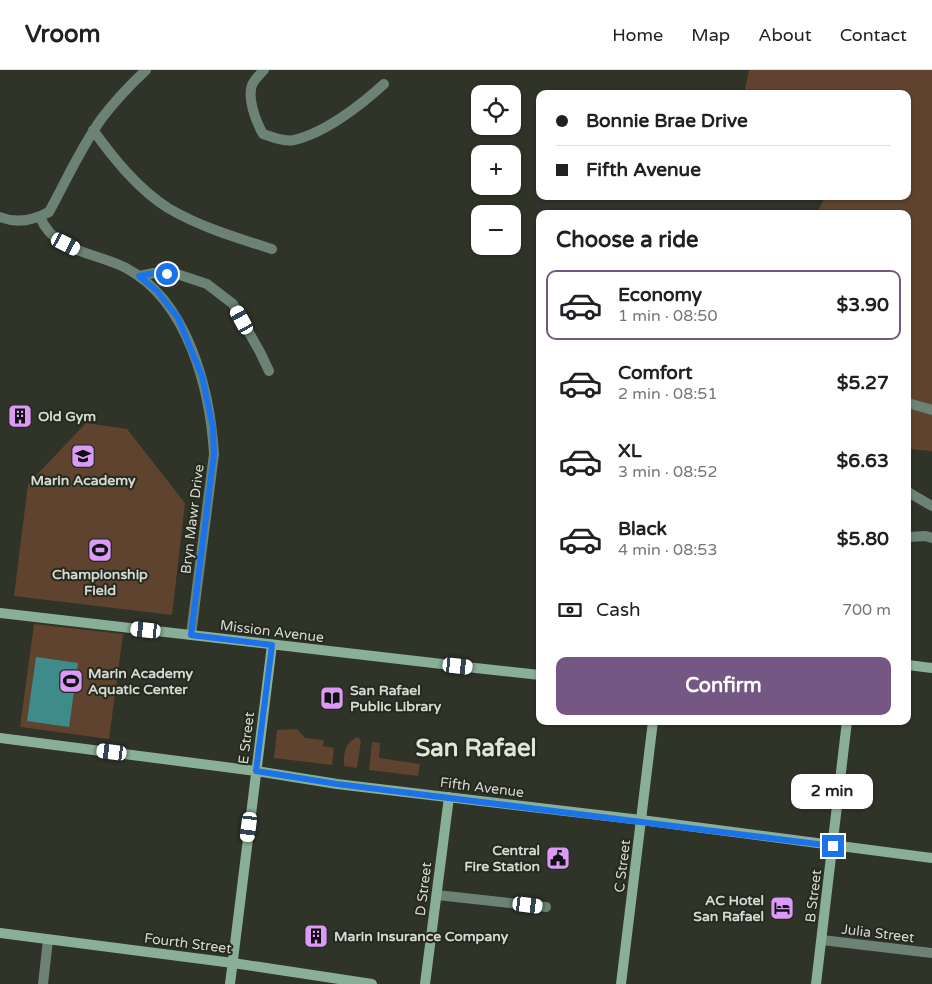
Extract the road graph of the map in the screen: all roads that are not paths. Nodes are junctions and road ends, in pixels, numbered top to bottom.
1 (146, 70) edge
2 (264, 70) edge
3 (384, 84) dead end
4 (94, 130) junction
5 (0, 217) edge
6 (40, 217) junction
7 (272, 249) dead end
8 (139, 276) junction
9 (269, 371) dead end
10 (911, 404) edge
11 (932, 410) edge
12 (911, 494) edge
13 (932, 506) edge
14 (911, 537) edge
15 (932, 538) edge
16 (0, 613) edge
17 (191, 635) junction
18 (272, 645) junction
19 (911, 666) edge
20 (932, 668) edge
21 (536, 675) edge
22 (652, 725) edge
23 (847, 725) edge
24 (0, 738) edge
25 (256, 771) junction
26 (449, 797) junction
27 (641, 820) junction
28 (833, 846) junction
29 (932, 858) edge
30 (437, 895) junction
31 (546, 908) dead end
32 (0, 933) edge
33 (48, 940) junction
34 (822, 940) junction
35 (932, 953) edge
36 (233, 963) junction
37 (42, 984) edge
38 (230, 984) edge
39 (372, 984) edge
40 (425, 984) edge
41 (621, 984) edge
42 (816, 984) edge

1 - 4 street
2 - 3 street
4 - 6 street
4 - 7 street
5 - 6 street
6 - 8 street, Bryn Mawr Drive
8 - 9 street
8 - 17 street, Bryn Mawr Drive
10 - 11 street
12 - 13 street
14 - 15 street
16 - 17 street, Mission Avenue
17 - 18 street, Mission Avenue
18 - 21 street, Mission Avenue
18 - 25 street, E Street
19 - 20 street
22 - 27 street, C Street
23 - 28 street, B Street
24 - 25 street, Fifth Avenue
25 - 26 street, Fifth Avenue
25 - 36 street, E Street
26 - 27 street, Fifth Avenue
26 - 30 street, D Street
27 - 28 street, Fifth Avenue
27 - 41 street, C Street
28 - 29 street, Fifth Avenue
28 - 34 street, B Street
30 - 31 street
30 - 40 street, D Street
32 - 33 street, Fourth Street
33 - 36 street, Fourth Street
33 - 37 street
34 - 35 street, Julia Street
34 - 42 street, B Street
36 - 38 street, E Street
36 - 39 street, Fourth Street

